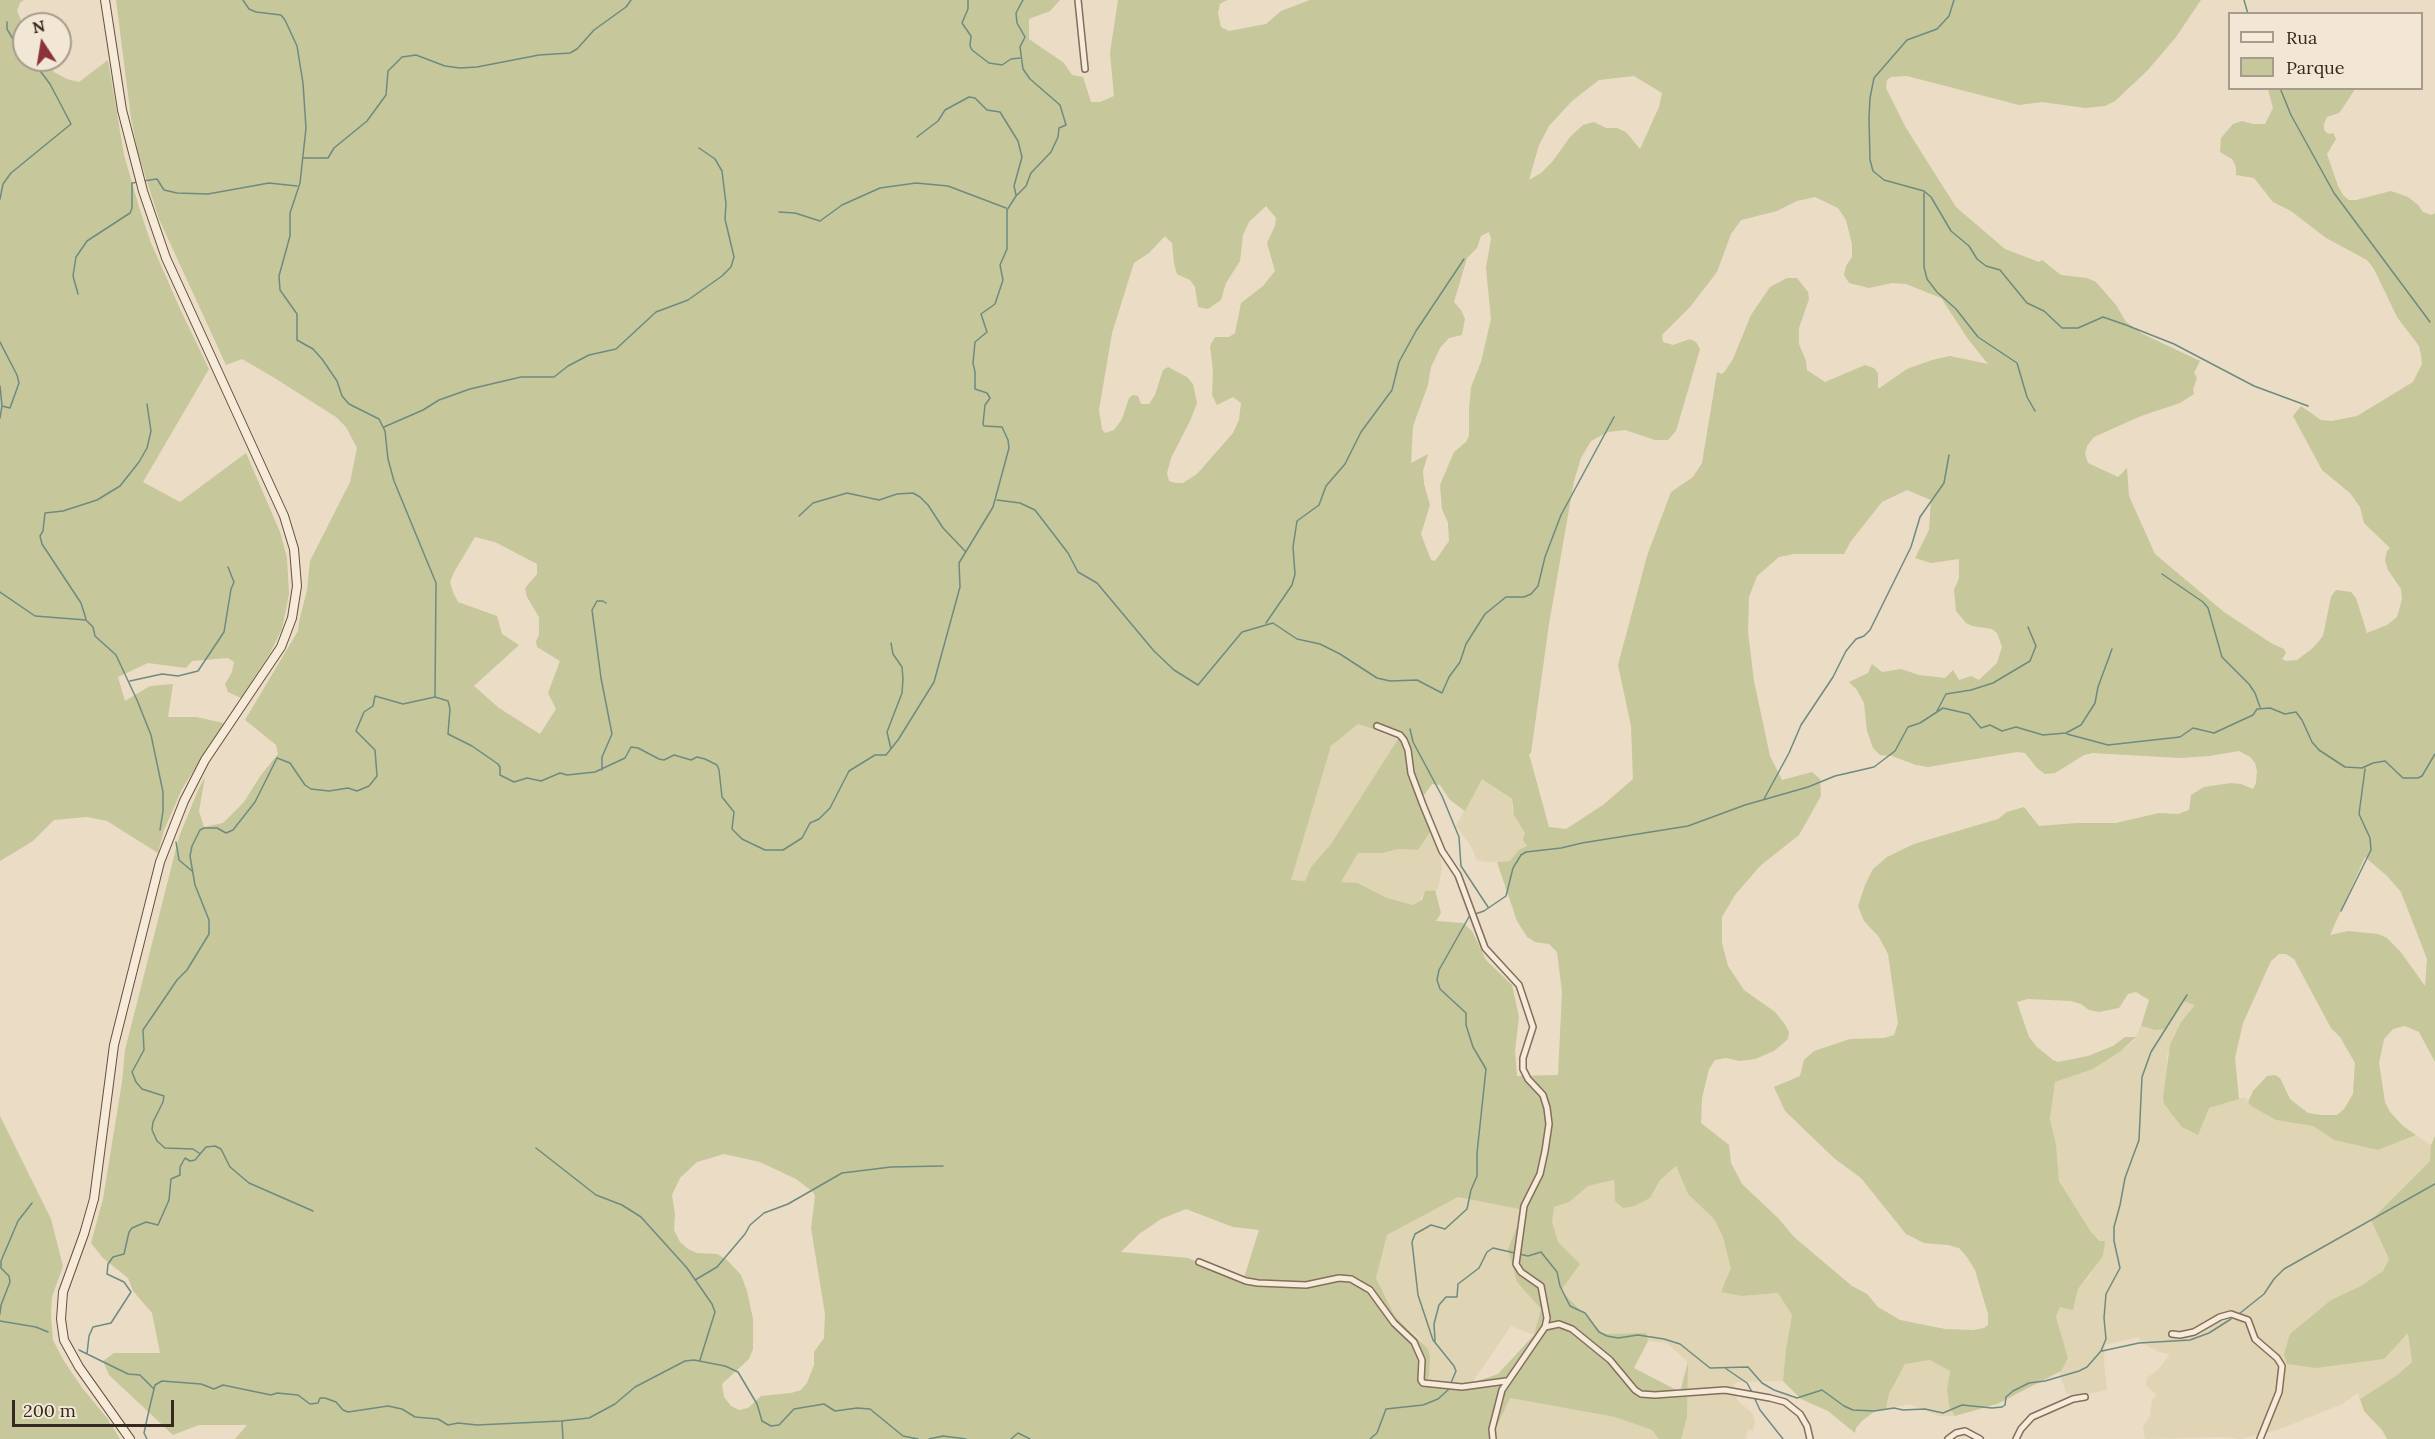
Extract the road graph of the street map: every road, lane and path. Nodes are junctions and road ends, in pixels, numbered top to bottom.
1 (105, 0) edge
2 (1078, 0) edge
3 (1085, 69) dead end
4 (1377, 726) dead end
5 (1199, 1262) dead end
6 (1545, 1327) junction
7 (2172, 1334) dead end
8 (1506, 1381) junction
9 (2085, 1396) dead end
10 (130, 1439) edge
11 (1493, 1439) edge
12 (1810, 1439) edge
13 (1948, 1439) edge
14 (1980, 1439) edge
15 (2016, 1439) edge
16 (2260, 1439) edge

1 - 10 main road
2 - 3 street
4 - 6 street
5 - 8 street
6 - 8 street
6 - 12 street
7 - 16 street
8 - 11 street
9 - 15 street
13 - 14 street

